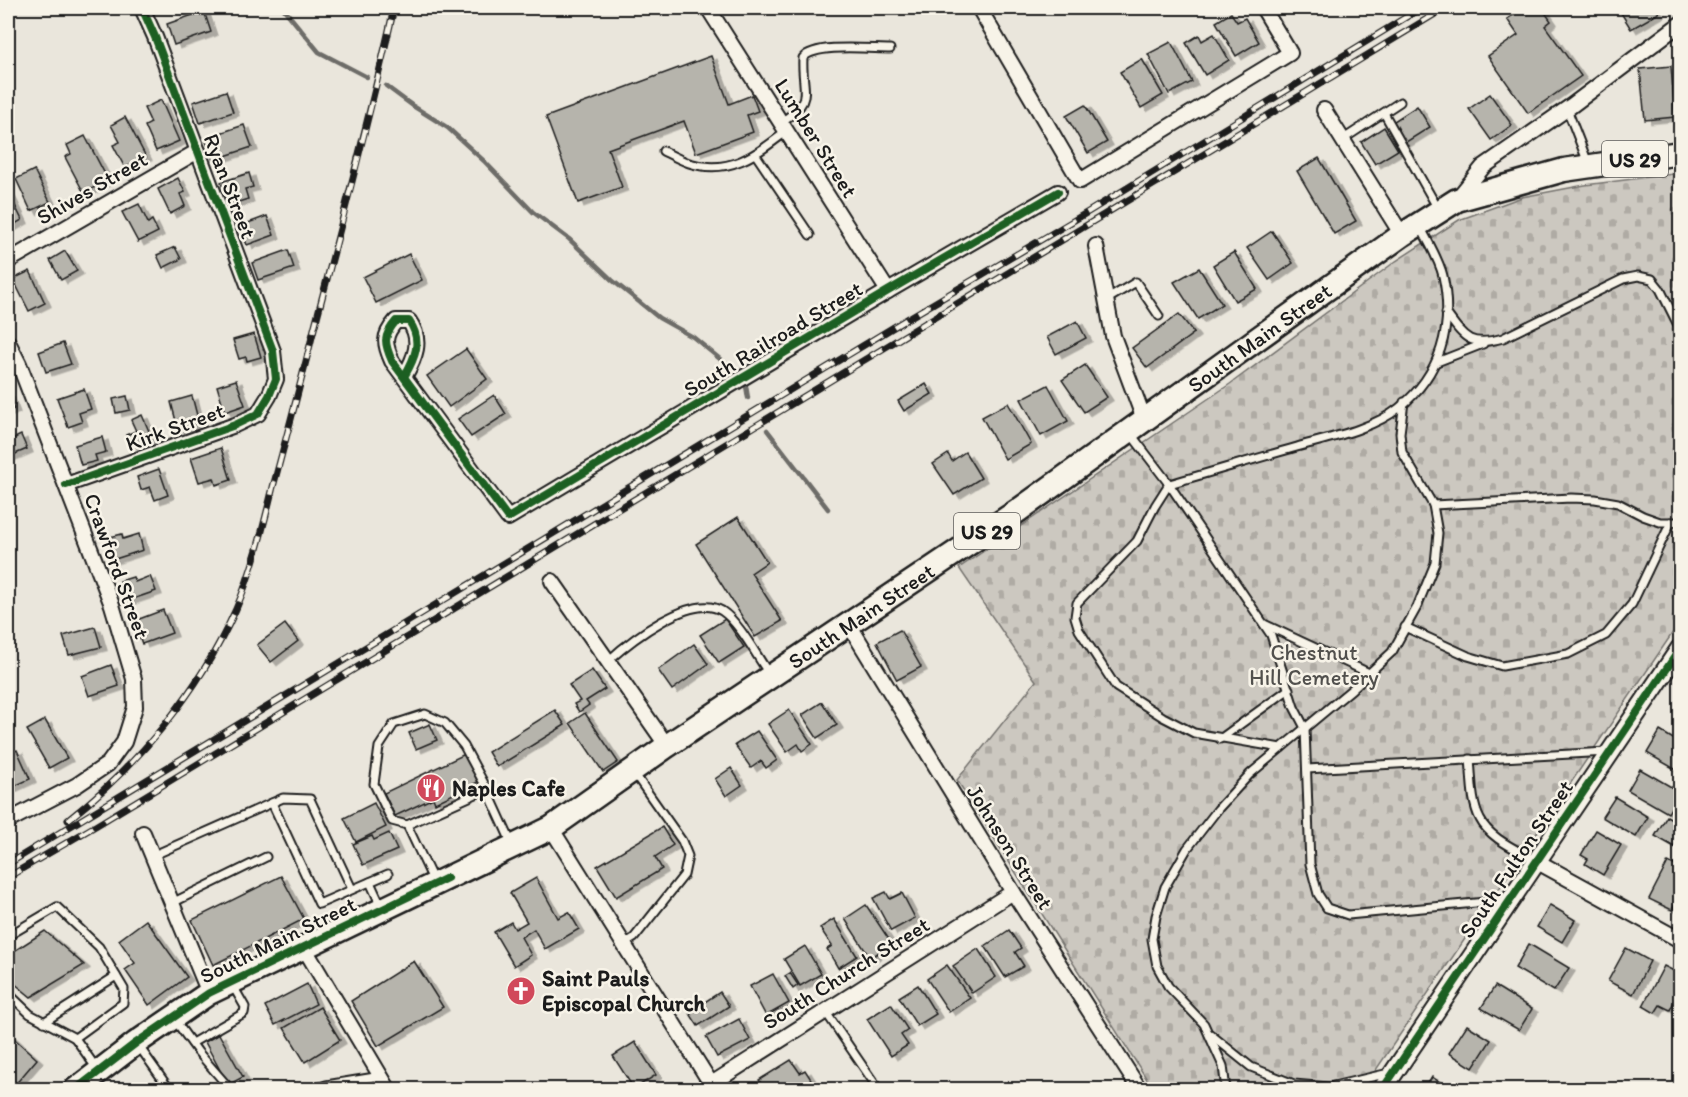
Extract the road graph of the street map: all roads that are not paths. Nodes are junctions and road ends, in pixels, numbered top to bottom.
1 (142, 8) edge
2 (708, 8) edge
3 (979, 8) edge
4 (1263, 8) edge
5 (1680, 24) edge
6 (890, 49) dead end
7 (1400, 102) dead end
8 (1567, 109) junction
9 (1323, 110) dead end
10 (1384, 113) junction
11 (784, 127) junction
12 (1342, 140) junction
13 (198, 151) junction
14 (663, 151) dead end
15 (1680, 153) edge
16 (756, 155) junction
17 (1589, 165) junction
18 (1058, 192) dead end
19 (1448, 205) junction
20 (1411, 229) junction
21 (810, 235) dead end
22 (1096, 246) dead end
23 (8, 261) edge
24 (888, 291) junction
25 (1106, 300) junction
26 (1446, 313) junction
27 (1159, 316) dead end
28 (1680, 329) edge
29 (8, 342) edge
30 (1488, 342) junction
31 (1437, 362) junction
32 (402, 373) dead end
33 (276, 379) joint
34 (1404, 402) junction
35 (1137, 425) junction
36 (66, 484) junction
37 (1169, 484) junction
38 (1433, 505) junction
39 (1671, 522) junction
40 (1680, 522) edge
41 (552, 581) dead end
42 (848, 623) junction
43 (1264, 624) junction
44 (1405, 627) junction
45 (1680, 649) edge
46 (608, 661) junction
47 (1369, 673) junction
48 (770, 676) junction
49 (1289, 689) junction
50 (1305, 728) junction
51 (1220, 739) junction
52 (667, 746) junction
53 (1281, 748) junction
54 (1610, 752) junction
55 (1470, 759) junction
56 (1307, 769) junction
57 (632, 771) junction
58 (487, 789) junction
59 (272, 803) junction
60 (8, 821) edge
61 (406, 825) junction
62 (551, 828) junction
63 (143, 833) dead end
64 (513, 846) junction
65 (152, 856) junction
66 (266, 858) dead end
67 (1536, 861) junction
68 (388, 874) dead end
69 (370, 882) junction
70 (435, 884) junction
71 (352, 889) junction
72 (1013, 892) junction
73 (1510, 899) junction
74 (172, 903) junction
75 (383, 909) junction
76 (8, 936) edge
77 (1680, 940) edge
78 (624, 944) junction
79 (303, 946) junction
80 (116, 976) junction
81 (231, 982) junction
82 (8, 993) edge
83 (209, 993) junction
84 (825, 1011) junction
85 (173, 1018) junction
86 (44, 1022) junction
87 (1208, 1033) junction
88 (75, 1038) junction
89 (136, 1043) junction
90 (192, 1043) junction
91 (99, 1071) junction
92 (1394, 1072) junction
93 (381, 1076) junction
94 (709, 1087) edge
95 (1329, 1087) junction
96 (75, 1089) edge
97 (170, 1089) edge
98 (231, 1089) edge
99 (311, 1089) edge
100 (389, 1089) edge
101 (879, 1089) edge
102 (1140, 1089) edge
103 (1226, 1089) edge
104 (1321, 1089) edge
105 (1382, 1089) edge

1 - 13 street, Ryan Street
2 - 11 street, Lumber Street
3 - 4 street
5 - 8 street
6 - 11 lane
7 - 10 lane
8 - 17 lane
8 - 19 street
9 - 12 street
10 - 12 lane
10 - 19 lane
11 - 16 lane
11 - 24 street, Lumber Street
12 - 20 street
13 - 23 street, Shives Street
13 - 33 street, Ryan Street
14 - 16 lane
15 - 17 main road, South Main Street / US 29
16 - 21 lane
17 - 19 main road, South Main Street / US 29
18 - 24 street, South Railroad Street
19 - 20 main road, South Main Street / US 29
20 - 26 lane
20 - 35 main road, South Main Street / US 29
22 - 25 street
24 - 32 street, South Railroad Street
25 - 27 lane
25 - 35 street
26 - 30 lane
26 - 31 lane
28 - 30 lane
29 - 36 street, Crawford Street
30 - 31 lane
31 - 34 lane
33 - 36 street, Kirk Street
34 - 37 lane
34 - 38 lane
35 - 37 lane
35 - 42 main road, South Main Street / US 29
36 - 60 street, Crawford Street
37 - 43 lane
37 - 51 lane
38 - 39 lane
38 - 44 lane
39 - 40 lane
39 - 44 lane
41 - 46 street
42 - 48 main road, South Main Street / US 29
42 - 72 street, Johnson Street
43 - 47 lane
43 - 49 lane
44 - 47 lane
45 - 54 street, South Fulton Street
46 - 48 lane
46 - 52 street
47 - 50 lane
48 - 52 main road, South Main Street / US 29
49 - 50 lane
49 - 51 lane
50 - 53 lane
50 - 56 lane
51 - 53 lane
52 - 57 main road, South Main Street / US 29
53 - 87 lane
54 - 55 lane
54 - 67 street, South Fulton Street
55 - 56 lane
55 - 67 lane
56 - 73 lane
57 - 62 main road, South Main Street / US 29
57 - 78 lane
58 - 61 lane
58 - 61 lane
58 - 64 lane
59 - 65 lane
59 - 71 lane
59 - 71 lane
61 - 70 lane
62 - 64 main road, South Main Street / US 29
62 - 78 street
63 - 65 street
64 - 70 main road, South Main Street / US 29
65 - 74 street
66 - 74 lane
67 - 73 street, South Fulton Street
67 - 77 street
68 - 69 lane
69 - 71 lane
69 - 75 lane
70 - 75 main road, South Main Street / US 29
72 - 84 street, South Church Street
72 - 102 street, Johnson Street
73 - 92 street, South Fulton Street
74 - 83 street
75 - 79 main road, South Main Street / US 29
76 - 80 lane
78 - 94 street
79 - 81 main road, South Main Street / US 29
79 - 93 street
80 - 86 lane
80 - 88 lane
81 - 83 main road, South Main Street / US 29
81 - 90 lane
82 - 86 lane
83 - 85 main road, South Main Street / US 29
84 - 94 street, South Church Street
84 - 101 lane
85 - 89 main road, South Main Street / US 29
85 - 90 lane
86 - 88 lane
87 - 95 lane
87 - 103 lane
88 - 91 lane
89 - 91 main road, South Main Street / US 29
89 - 97 lane
90 - 98 lane
91 - 96 main road, South Main Street / US 29
92 - 95 lane
92 - 105 street, South Fulton Street
93 - 99 lane
93 - 100 street
95 - 104 lane

